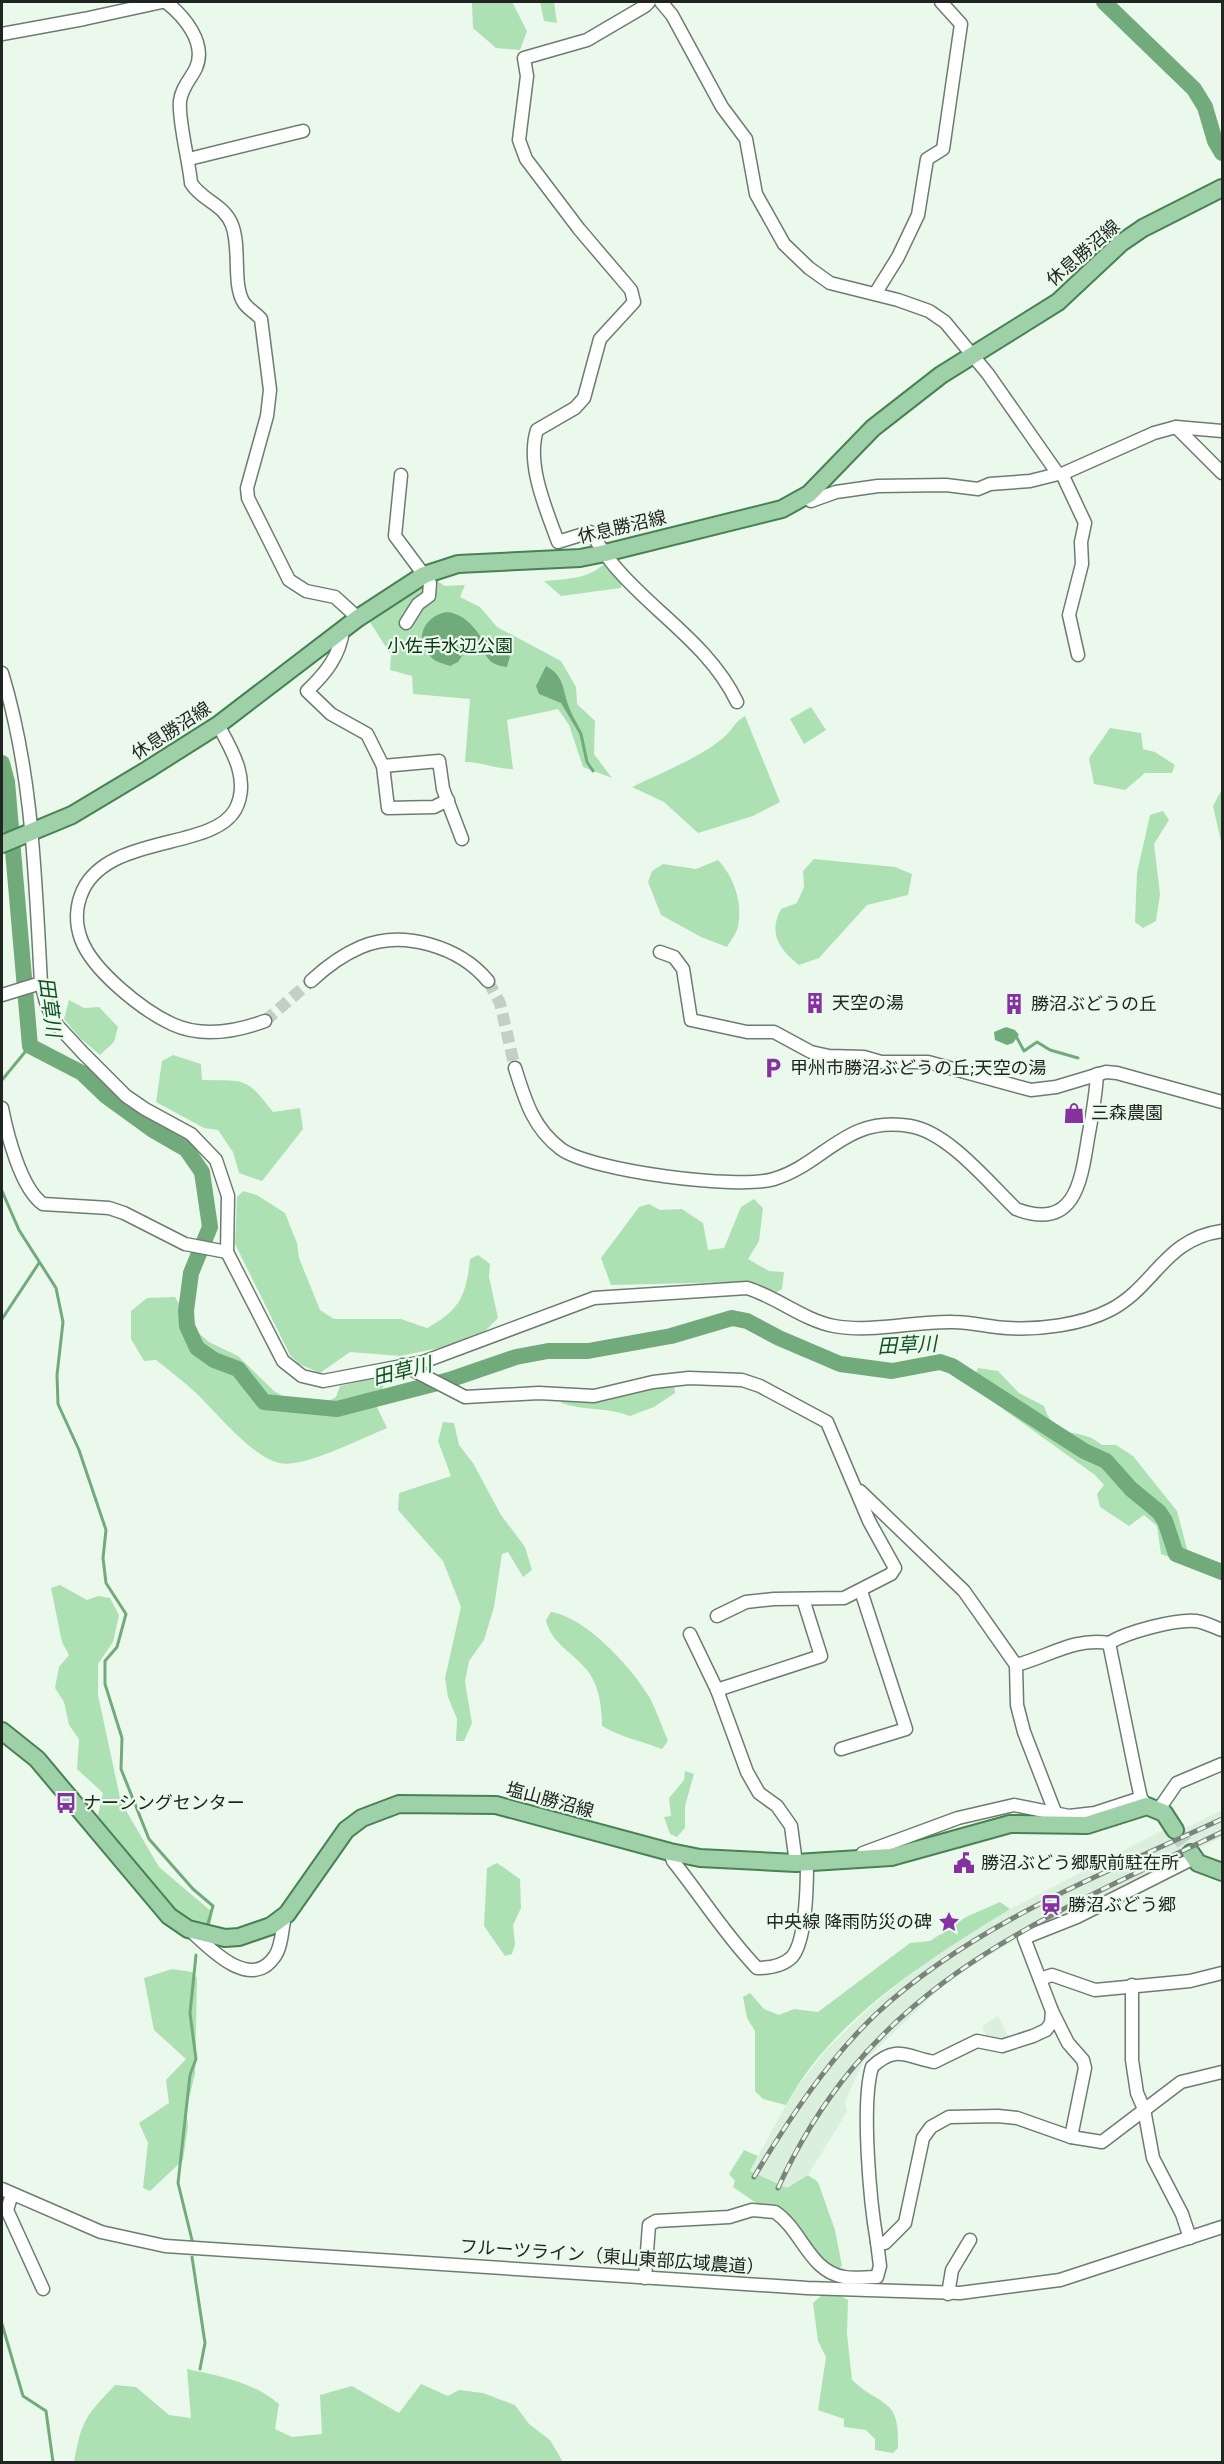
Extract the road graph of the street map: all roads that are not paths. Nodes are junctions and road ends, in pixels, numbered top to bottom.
1 (164, 2) edge
2 (649, 2) edge
3 (661, 2) edge
4 (941, 2) edge
5 (2, 34) edge
6 (303, 130) dead end
7 (189, 159) junction
8 (1222, 188) edge
9 (875, 294) junction
10 (973, 355) junction
11 (1176, 427) junction
12 (1222, 431) edge
13 (1222, 473) edge
14 (1060, 474) junction
15 (401, 475) dead end
16 (806, 496) junction
17 (605, 553) junction
18 (424, 575) junction
19 (358, 618) junction
20 (405, 623) dead end
21 (343, 630) junction
22 (1078, 655) dead end
23 (2, 673) edge
24 (737, 702) dead end
25 (218, 725) junction
26 (383, 766) junction
27 (448, 800) junction
28 (27, 834) junction
29 (462, 839) dead end
30 (3, 844) edge
31 (660, 952) dead end
32 (311, 981) tunnel mouth
33 (488, 981) tunnel mouth
34 (41, 983) junction
35 (2, 995) edge
36 (265, 1021) tunnel mouth
37 (515, 1068) tunnel mouth
38 (1097, 1074) junction
39 (1222, 1102) edge
40 (2, 1108) edge
41 (1222, 1231) edge
42 (227, 1252) junction
43 (403, 1365) junction
44 (857, 1488) junction
45 (861, 1591) junction
46 (803, 1599) junction
47 (717, 1616) dead end
48 (1222, 1630) edge
49 (690, 1634) dead end
50 (1109, 1643) junction
51 (1016, 1665) junction
52 (717, 1690) junction
53 (2, 1731) edge
54 (842, 1749) dead end
55 (1222, 1764) edge
56 (1149, 1804) junction
57 (1055, 1812) junction
58 (1175, 1830) tunnel mouth
59 (670, 1852) junction
60 (1192, 1856) joint
61 (856, 1861) junction
62 (802, 1863) junction
63 (1222, 1872) edge
64 (285, 1916) junction
65 (190, 1930) junction
66 (1222, 1973) edge
67 (1040, 1978) junction
68 (1132, 1985) junction
69 (1052, 2011) junction
70 (1222, 2072) edge
71 (1144, 2109) junction
72 (1071, 2137) junction
73 (7, 2192) edge
74 (1222, 2227) edge
75 (1190, 2238) junction
76 (970, 2240) dead end
77 (877, 2242) junction
78 (645, 2278) junction
79 (43, 2289) dead end
80 (948, 2294) junction

1 - 5 street
1 - 7 street
2 - 17 street
3 - 9 street
4 - 9 street
6 - 7 street
7 - 19 street
8 - 10 main road, 休息勝沼線
9 - 10 street
10 - 14 street
10 - 16 main road, 休息勝沼線
11 - 12 street
11 - 13 street
11 - 14 street
14 - 16 street
14 - 22 street
15 - 18 street
16 - 17 main road, 休息勝沼線
17 - 18 main road, 休息勝沼線
17 - 24 street
18 - 19 main road, 休息勝沼線
18 - 20 street
19 - 21 main road, 休息勝沼線
21 - 25 main road, 休息勝沼線
21 - 26 street
23 - 28 street
25 - 28 main road, 休息勝沼線
25 - 36 street
26 - 27 street
26 - 27 street
27 - 29 street
28 - 30 main road, 休息勝沼線
28 - 34 street
31 - 38 street
32 - 33 street
34 - 35 street
34 - 42 street
37 - 38 street
38 - 39 street
40 - 42 street
41 - 43 street
42 - 43 street
43 - 44 street
44 - 45 street
44 - 51 street
45 - 46 street
45 - 54 street
46 - 47 street
46 - 52 street
48 - 50 street
49 - 52 street
50 - 51 street
50 - 56 street
51 - 57 street
52 - 62 street
53 - 65 main road, 塩山勝沼線
55 - 56 street
56 - 57 street
56 - 58 main road
56 - 61 main road, 塩山勝沼線
57 - 61 street
59 - 62 main road, 塩山勝沼線
59 - 62 street
59 - 64 main road, 塩山勝沼線
60 - 63 main road
60 - 67 street
61 - 62 main road, 塩山勝沼線
64 - 65 main road, 塩山勝沼線
64 - 65 street
66 - 68 street
67 - 68 street
67 - 69 street
68 - 71 street
69 - 72 street
69 - 77 street
70 - 71 street
71 - 72 street
71 - 75 street
72 - 77 street
73 - 78 street, フルーツライン（東山東部広域農道）
73 - 79 street
74 - 75 street, フルーツライン（東山東部広域農道）
75 - 80 street, フルーツライン（東山東部広域農道）
76 - 80 street
77 - 78 street
78 - 80 street, フルーツライン（東山東部広域農道）

